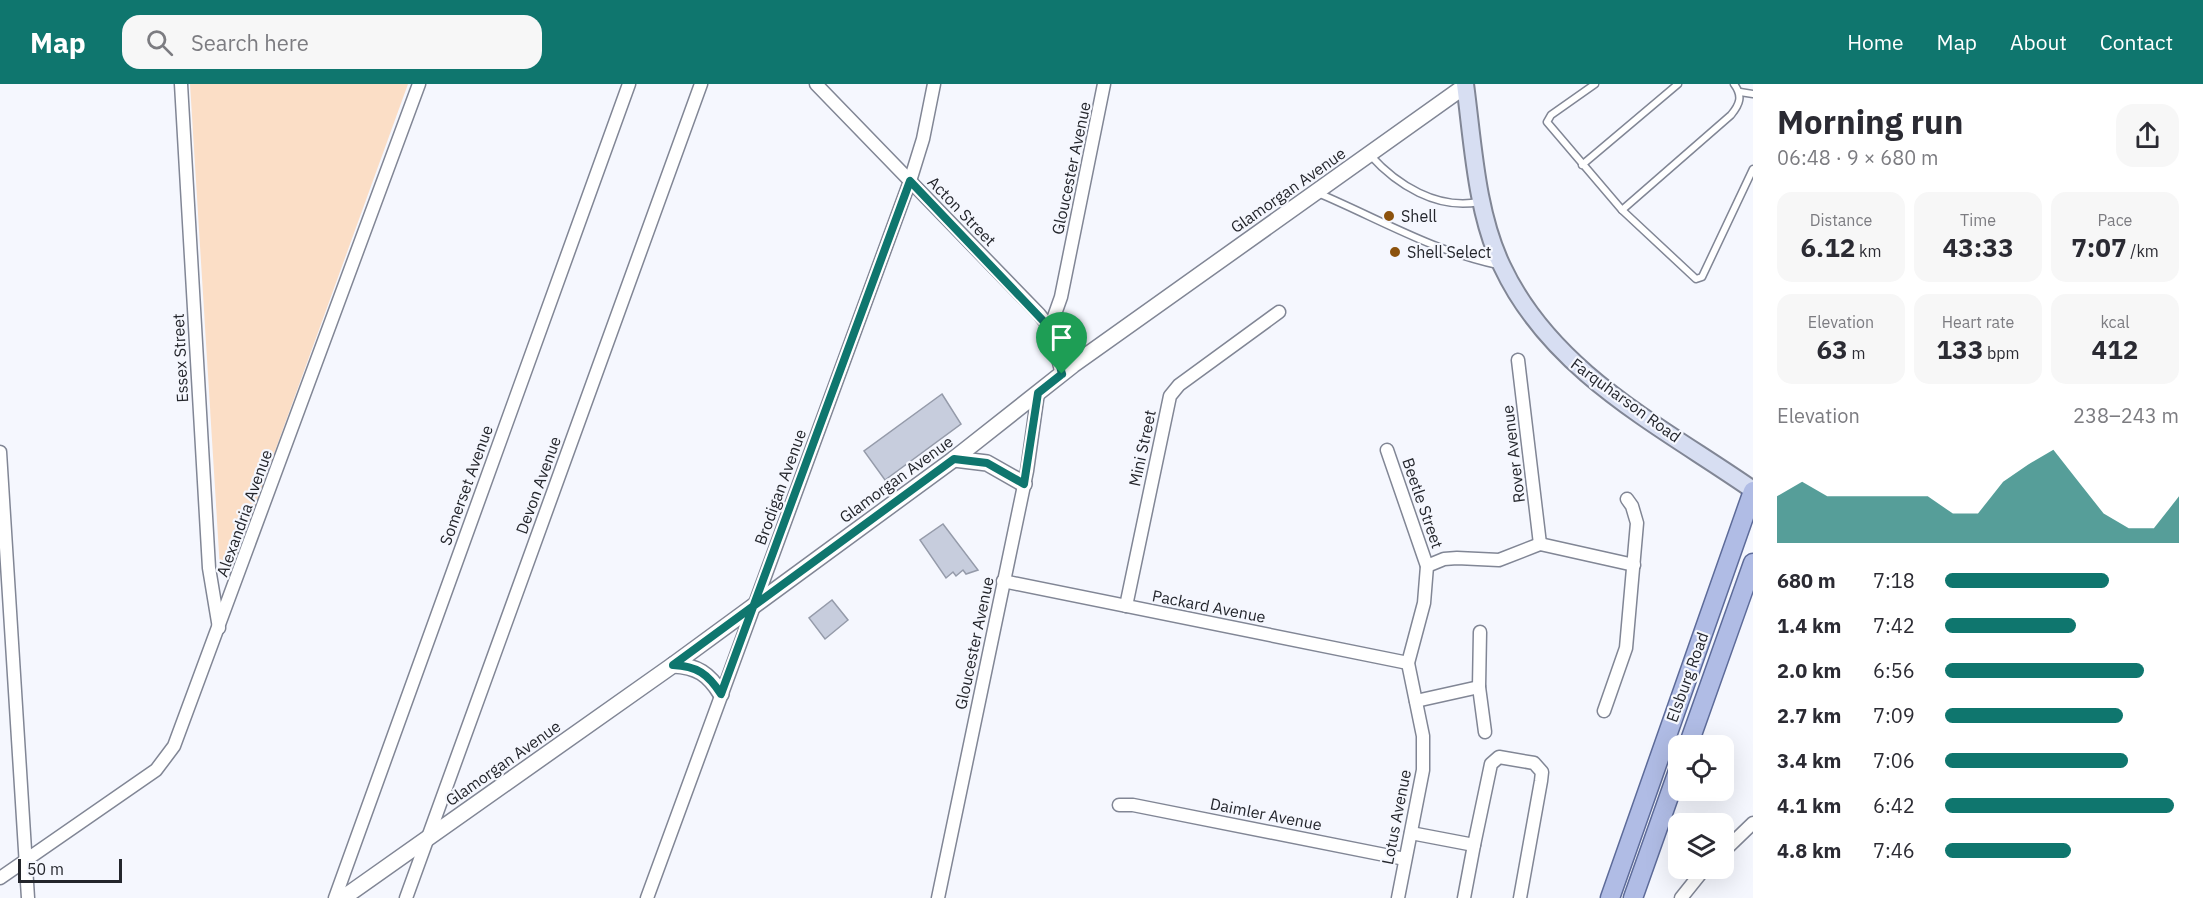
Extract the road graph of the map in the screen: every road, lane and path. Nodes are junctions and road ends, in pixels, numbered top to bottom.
1 (181, 84) edge
2 (419, 84) edge
3 (629, 84) edge
4 (701, 84) edge
5 (816, 84) edge
6 (933, 84) edge
7 (1104, 84) edge
8 (1595, 84) edge
9 (1678, 84) edge
10 (1734, 84) edge
11 (1466, 85) edge
12 (1740, 92) junction
13 (1753, 94) edge
14 (1369, 154) junction
15 (1582, 165) junction
16 (1753, 168) edge
17 (910, 181) junction
18 (1316, 192) junction
19 (1483, 202) junction
20 (1622, 210) junction
21 (1502, 265) junction
22 (1279, 312) dead end
23 (1050, 328) junction
24 (1518, 360) dead end
25 (1062, 374) junction
26 (1038, 393) junction
27 (1387, 450) dead end
28 (0, 452) edge
29 (954, 459) junction
30 (1024, 484) junction
31 (1753, 491) edge
32 (1627, 499) dead end
33 (1540, 544) junction
34 (1753, 563) edge
35 (1634, 565) junction
36 (1428, 566) junction
37 (1003, 581) junction
38 (1126, 606) junction
39 (752, 607) junction
40 (219, 629) junction
41 (1480, 632) dead end
42 (1408, 663) junction
43 (673, 665) junction
44 (1479, 687) junction
45 (721, 694) junction
46 (1416, 701) junction
47 (1604, 711) dead end
48 (1485, 732) dead end
49 (1692, 735) edge
50 (1668, 799) edge
51 (1119, 805) dead end
52 (1753, 823) edge
53 (1411, 833) junction
54 (427, 839) junction
55 (1734, 841) edge
56 (1474, 845) junction
57 (26, 859) junction
58 (1406, 859) junction
59 (0, 878) edge
60 (1696, 879) edge
61 (28, 898) edge
62 (335, 898) edge
63 (343, 898) edge
64 (406, 898) edge
65 (647, 898) edge
66 (938, 898) edge
67 (1398, 898) edge
68 (1464, 898) edge
69 (1520, 898) edge
70 (1610, 898) edge
71 (1633, 898) edge
72 (1681, 898) edge

1 - 40 street, Essex Street
2 - 40 street, Alexandria Avenue
3 - 62 street, Somerset Avenue
4 - 54 street, Devon Avenue
5 - 17 street, Acton Street
6 - 17 street, Brodigan Avenue
7 - 23 street, Gloucester Avenue
8 - 15 lane
9 - 15 lane
10 - 12 lane
11 - 14 street, Glamorgan Avenue
11 - 19 main road, Farquharson Road
12 - 13 lane
12 - 20 lane
14 - 18 street, Glamorgan Avenue
14 - 19 lane
15 - 20 lane
16 - 20 lane
17 - 23 street, Acton Street
17 - 39 street, Brodigan Avenue
18 - 21 lane
18 - 25 street, Glamorgan Avenue
19 - 21 main road, Farquharson Road
21 - 31 main road, Farquharson Road
22 - 38 street, Mini Street
23 - 25 street, Acton Street
24 - 33 street, Rover Avenue
25 - 26 street, Glamorgan Avenue
26 - 29 street, Glamorgan Avenue
26 - 30 street, Gloucester Avenue
27 - 36 street, Beetle Street
28 - 57 street
29 - 30 street
29 - 39 street, Glamorgan Avenue
30 - 37 street, Gloucester Avenue
31 - 70 main road, Elsburg Road
32 - 35 street
33 - 35 street
33 - 36 street
34 - 49 main road, Elsburg Road
35 - 47 street
36 - 42 street, Lotus Avenue
37 - 38 street, Packard Avenue
37 - 66 street, Gloucester Avenue
38 - 42 street, Packard Avenue
39 - 43 street, Glamorgan Avenue
39 - 45 street, Brodigan Avenue
40 - 57 street, Alexandria Avenue
41 - 44 street
42 - 46 street, Lotus Avenue
43 - 45 street
43 - 54 street, Glamorgan Avenue
44 - 46 street
44 - 48 street
45 - 65 street, Brodigan Avenue
46 - 53 street, Lotus Avenue
50 - 71 main road
51 - 58 street, Daimler Avenue
52 - 55 street
53 - 56 street
53 - 58 street, Lotus Avenue
54 - 63 street, Glamorgan Avenue
54 - 64 street, Devon Avenue
56 - 68 street
56 - 69 street
57 - 59 street, Alexandria Avenue
57 - 61 street
58 - 67 street, Lotus Avenue
60 - 72 street

